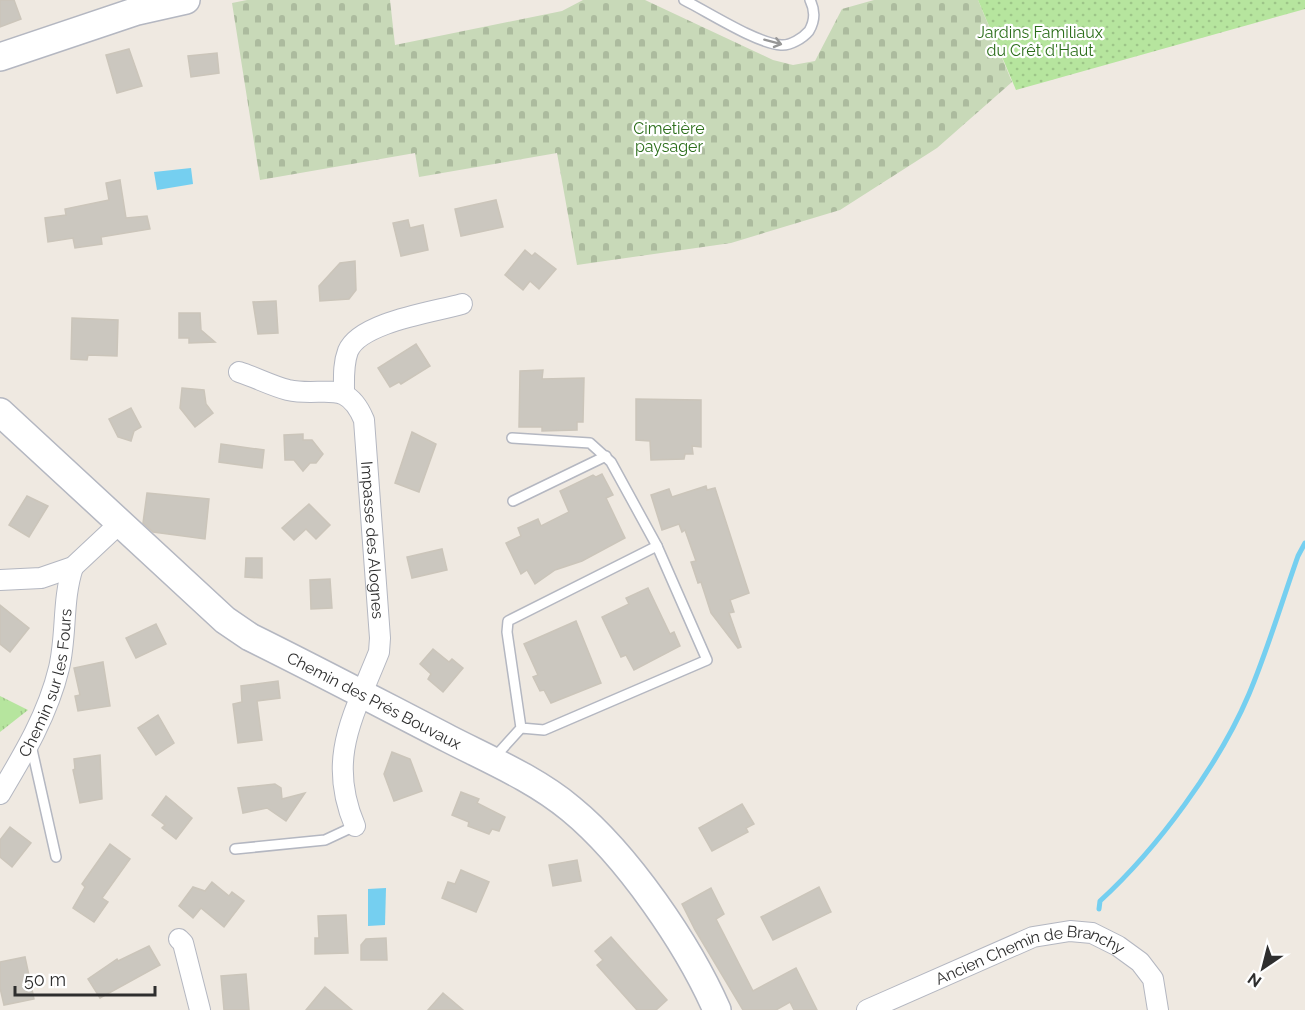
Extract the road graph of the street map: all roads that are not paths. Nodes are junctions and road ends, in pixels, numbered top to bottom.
1 (186, 0) edge
2 (684, 0) edge
3 (810, 0) edge
4 (0, 57) edge
5 (462, 304) dead end
6 (239, 372) dead end
7 (344, 392) junction
8 (0, 412) edge
9 (512, 438) dead end
10 (606, 456) junction
11 (513, 501) dead end
12 (120, 523) junction
13 (657, 546) junction
14 (73, 567) junction
15 (0, 580) edge
16 (362, 694) junction
17 (521, 728) junction
18 (30, 743) junction
19 (492, 761) junction
20 (0, 794) edge
21 (355, 826) joint
22 (235, 849) dead end
23 (56, 857) dead end
24 (179, 939) dead end
25 (200, 1010) edge
26 (717, 1010) edge
27 (867, 1010) edge
28 (1158, 1010) edge

1 - 4 street
2 -> 3 lane
5 - 7 street
6 - 7 street
7 - 16 street, Impasse des Alognes
8 - 12 street, Chemin des Prés Bouvaux
9 - 10 lane
10 - 11 lane
10 - 13 lane
12 - 14 street
12 - 16 street, Chemin des Prés Bouvaux
13 - 17 lane
13 - 17 lane
14 - 15 street
14 - 18 street, Chemin sur les Fours
16 - 19 street, Chemin des Prés Bouvaux
16 - 21 street, Impasse des Alognes
17 - 19 lane
18 - 20 street, Chemin sur les Fours
18 - 23 lane
19 - 26 street, Chemin des Prés Bouvaux
21 - 22 lane
24 - 25 street
27 - 28 street, Ancien Chemin de Branchy

